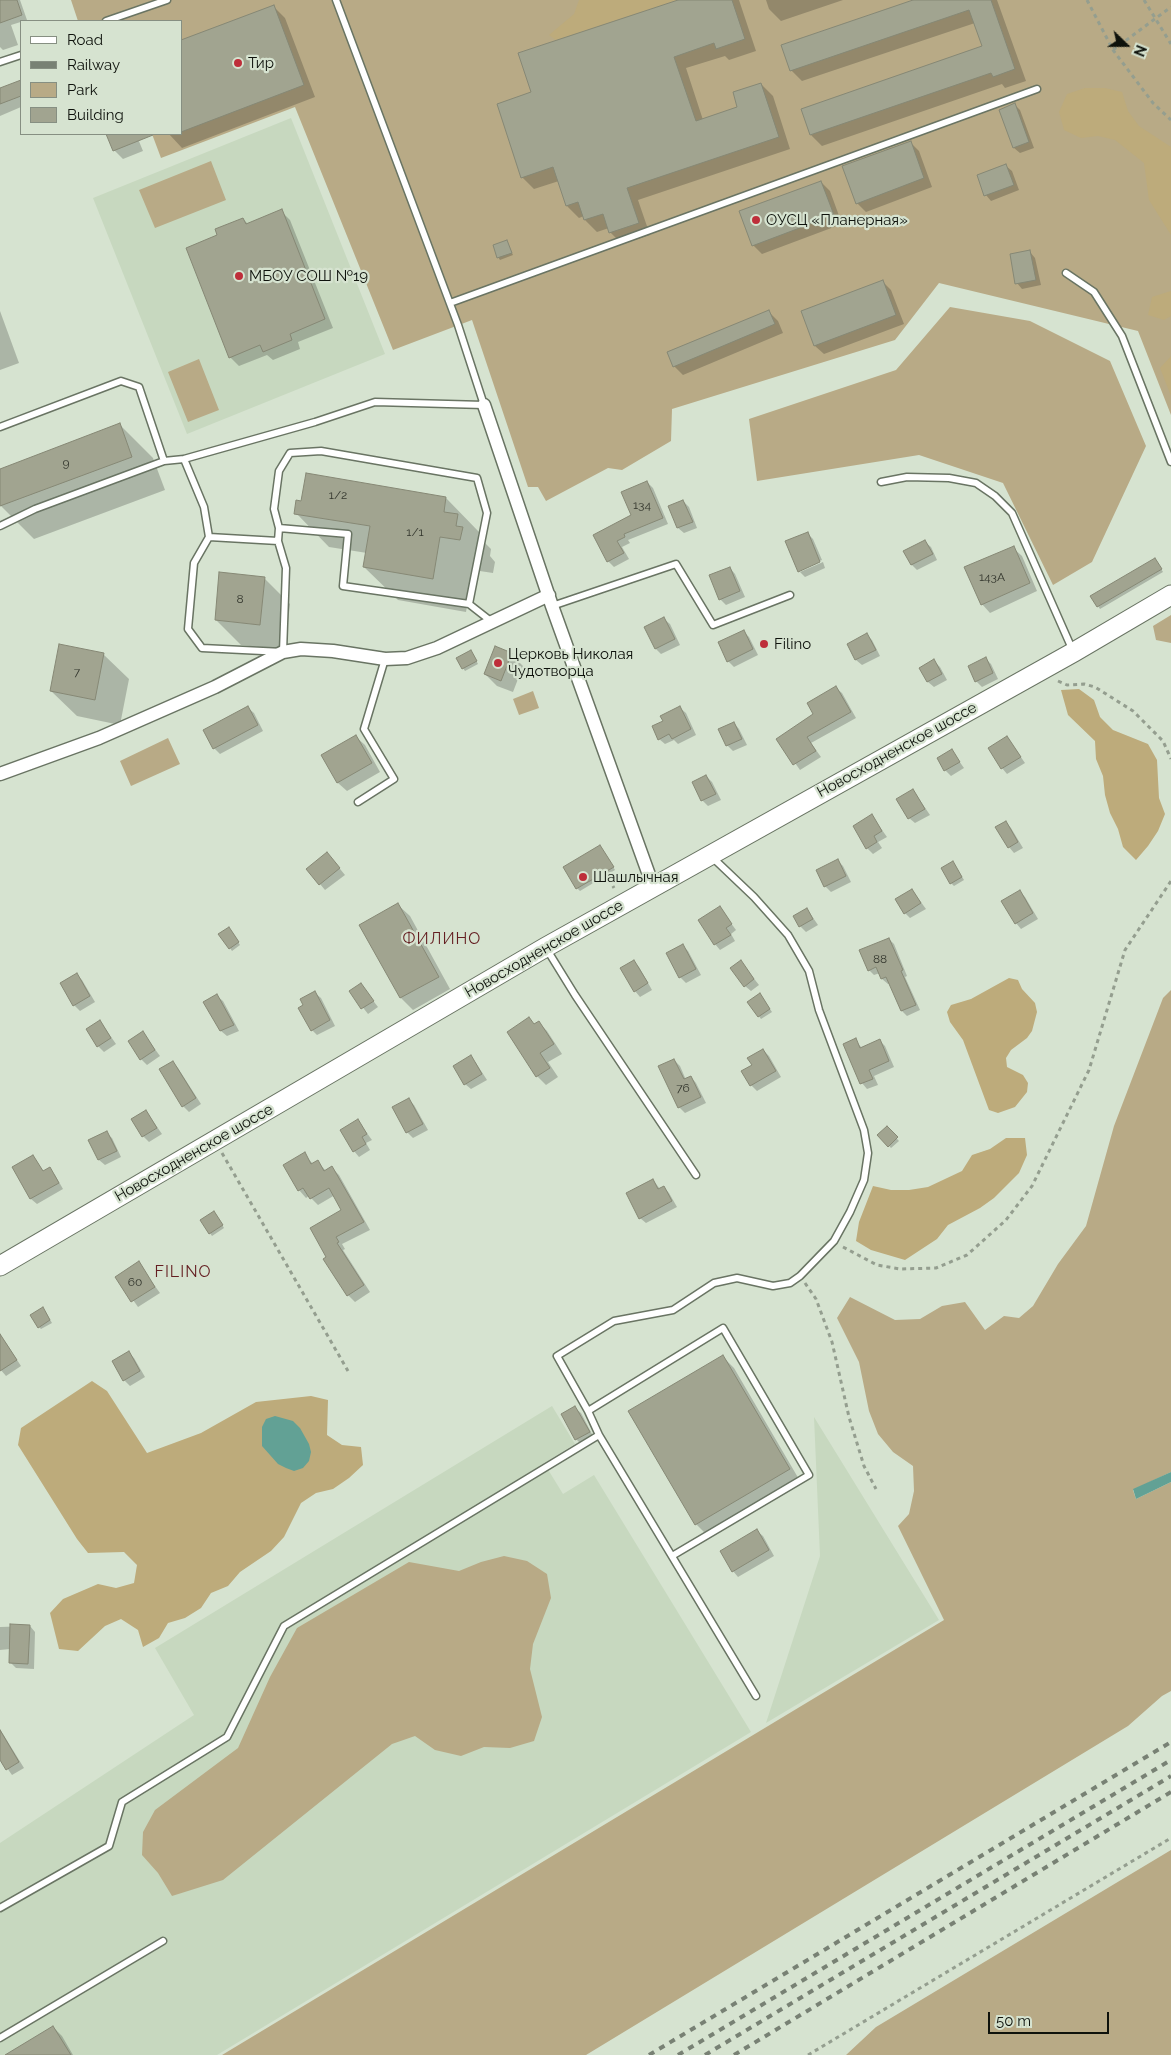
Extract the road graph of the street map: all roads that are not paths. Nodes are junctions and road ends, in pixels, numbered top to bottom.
1 (167, 0) edge
2 (336, 0) edge
3 (109, 20) edge
4 (20, 55) edge
5 (0, 62) edge
6 (1037, 89) dead end
7 (1066, 273) dead end
8 (450, 303) junction
9 (484, 405) junction
10 (0, 427) edge
11 (184, 459) junction
12 (164, 461) junction
13 (1171, 462) edge
14 (881, 482) dead end
15 (0, 526) edge
16 (279, 528) junction
17 (209, 536) junction
18 (278, 541) junction
19 (790, 595) dead end
20 (1171, 595) edge
21 (550, 600) junction
22 (469, 604) junction
23 (492, 622) junction
24 (283, 652) junction
25 (1074, 652) junction
26 (385, 659) junction
27 (0, 774) edge
28 (358, 802) dead end
29 (710, 855) junction
30 (654, 886) junction
31 (546, 947) junction
32 (696, 1175) dead end
33 (0, 1266) edge
34 (588, 1411) junction
35 (599, 1435) junction
36 (672, 1556) junction
37 (756, 1696) dead end
38 (0, 1908) edge
39 (163, 1940) dead end
40 (0, 2038) edge

1 - 3 lane
2 - 8 lane
4 - 5 lane
6 - 8 lane
7 - 13 lane
8 - 9 lane
9 - 11 lane
9 - 21 street
10 - 12 lane
11 - 12 lane
11 - 17 lane
12 - 15 lane
14 - 25 lane
16 - 18 lane
16 - 22 lane
16 - 22 lane
17 - 18 lane
17 - 24 lane
18 - 24 lane
19 - 21 lane
20 - 25 main road, Новосходненское шоссе
21 - 23 street
21 - 30 street
22 - 23 lane
23 - 26 street
24 - 26 street
24 - 27 street
25 - 29 main road, Новосходненское шоссе
26 - 28 lane
29 - 30 main road, Новосходненское шоссе
29 - 34 lane
30 - 31 main road, Новосходненское шоссе
31 - 32 lane
31 - 33 main road, Новосходненское шоссе
34 - 35 lane
34 - 36 lane
35 - 36 lane
35 - 38 lane
36 - 37 lane
39 - 40 lane

